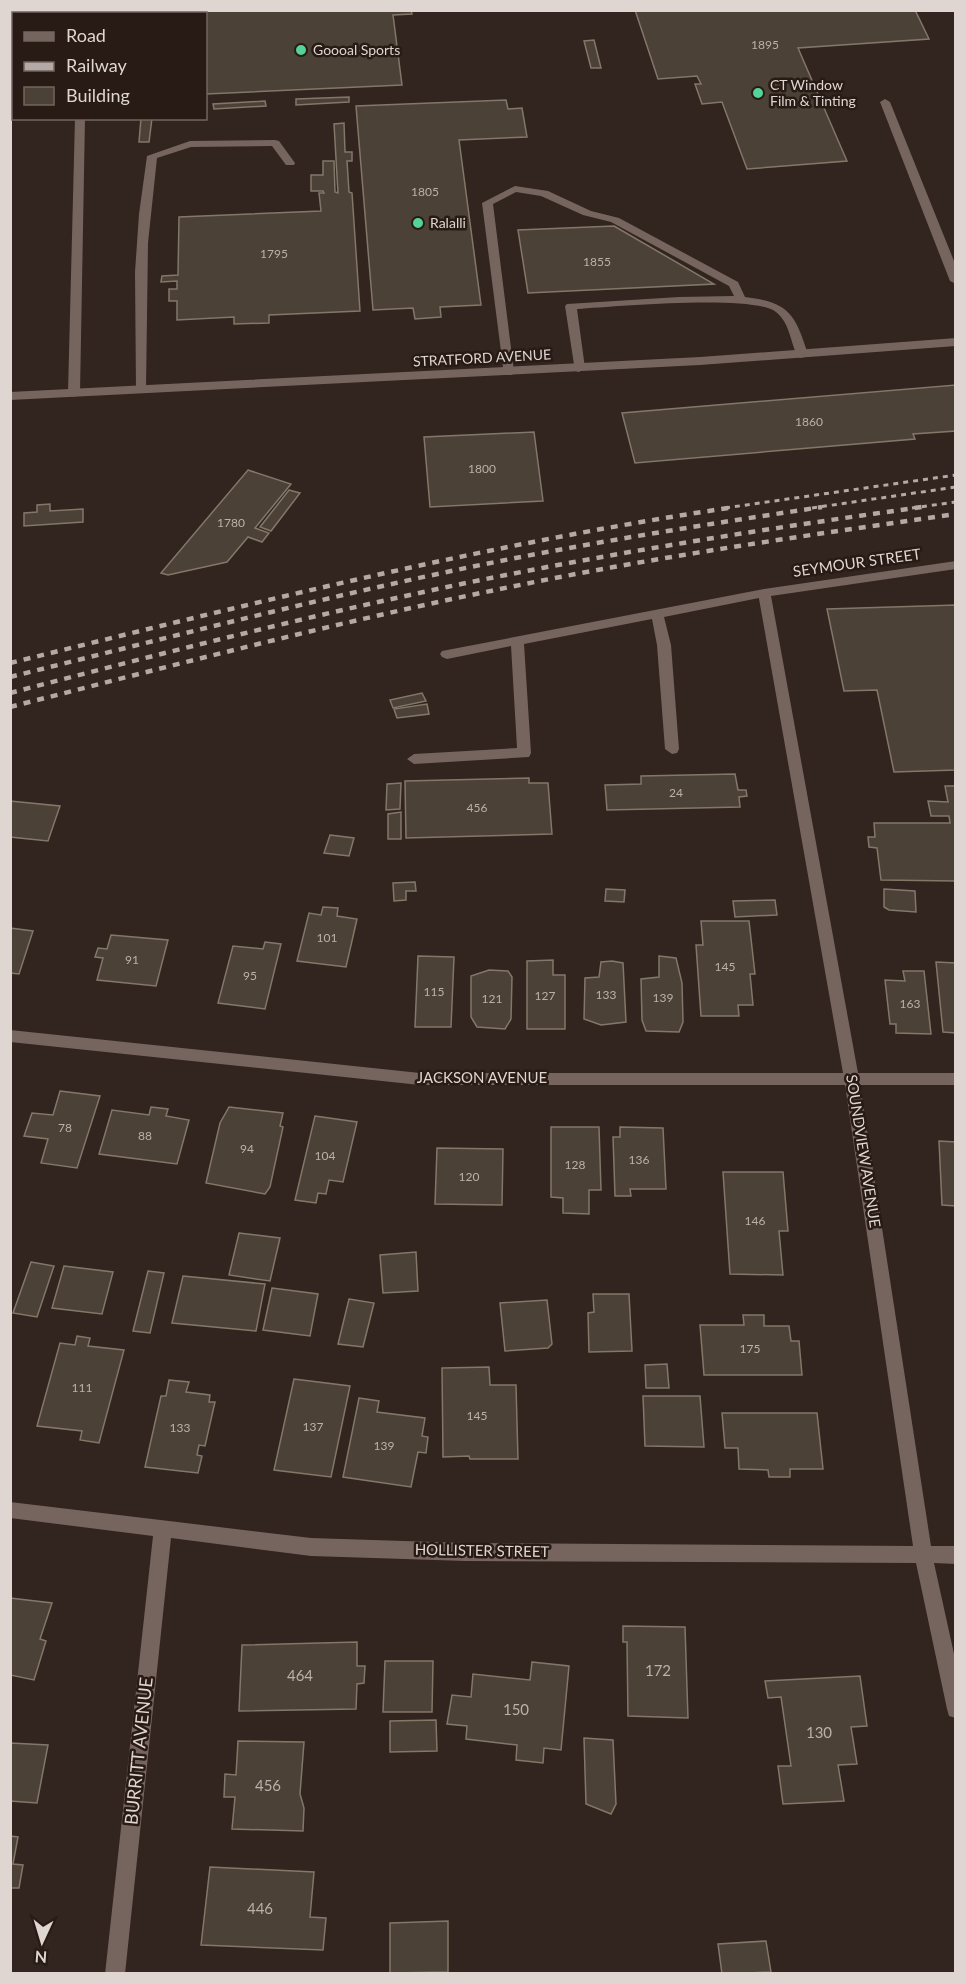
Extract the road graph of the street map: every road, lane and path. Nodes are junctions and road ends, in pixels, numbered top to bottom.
1 (885, 102) dead end
2 (80, 120) edge
3 (290, 163) dead end
4 (956, 281) edge
5 (740, 298) junction
6 (956, 342) edge
7 (802, 354) junction
8 (579, 368) junction
9 (508, 372) junction
10 (140, 389) junction
11 (74, 393) junction
12 (10, 396) edge
13 (956, 565) edge
14 (764, 593) junction
15 (657, 614) junction
16 (517, 642) junction
17 (447, 654) dead end
18 (672, 749) dead end
19 (414, 759) dead end
20 (10, 1036) edge
21 (852, 1078) junction
22 (956, 1079) edge
23 (10, 1510) edge
24 (163, 1530) junction
25 (924, 1554) junction
26 (956, 1555) edge
27 (956, 1709) edge
28 (115, 1974) edge

1 - 4 street
2 - 11 street
3 - 10 street
5 - 7 street
5 - 8 street
5 - 9 street
6 - 7 street, STRATFORD AVENUE
7 - 8 street, STRATFORD AVENUE
8 - 9 street, STRATFORD AVENUE
9 - 10 street, STRATFORD AVENUE
10 - 11 street, STRATFORD AVENUE
11 - 12 street, STRATFORD AVENUE
13 - 14 street, SEYMOUR STREET
14 - 15 street, SEYMOUR STREET
14 - 21 street, SOUNDVIEW AVENUE
15 - 16 street, SEYMOUR STREET
15 - 18 street
16 - 17 street, SEYMOUR STREET
16 - 19 street
20 - 21 street, JACKSON AVENUE
21 - 22 street, JACKSON AVENUE
21 - 25 street, SOUNDVIEW AVENUE
23 - 24 street, HOLLISTER STREET
24 - 25 street, HOLLISTER STREET
24 - 28 street, BURRITT AVENUE
25 - 26 street, HOLLISTER STREET
25 - 27 street, SOUNDVIEW AVENUE

